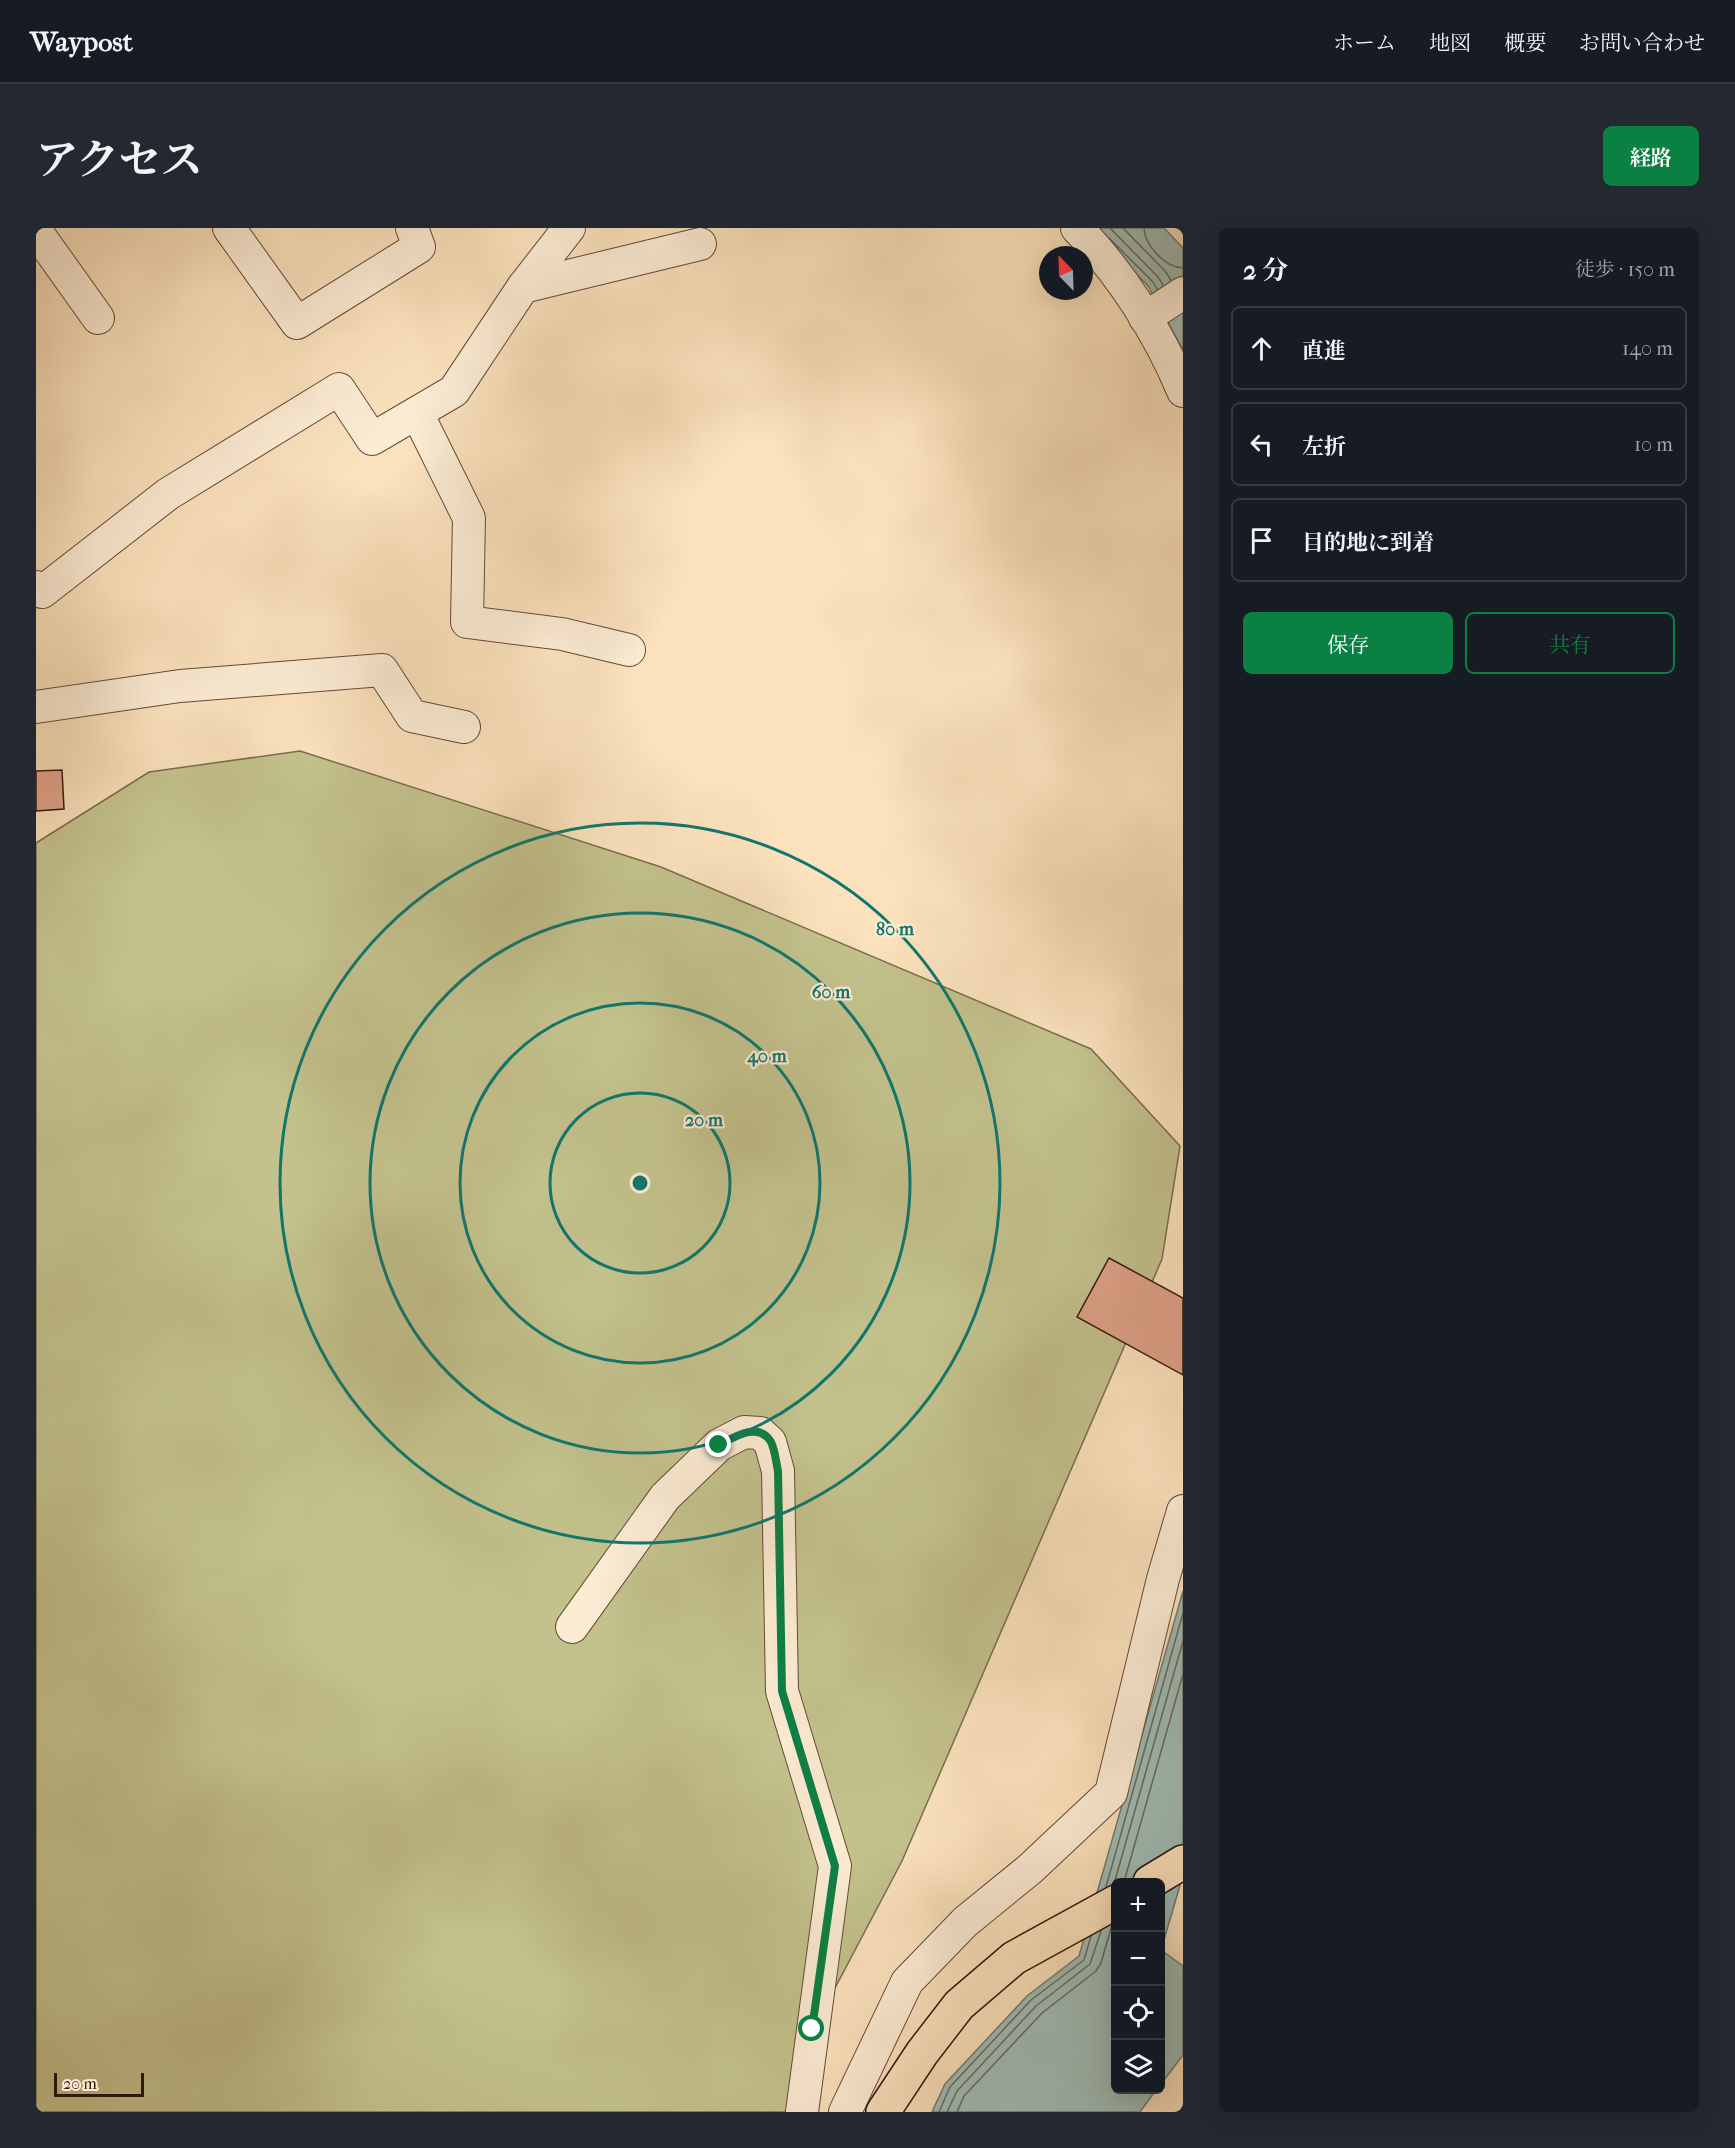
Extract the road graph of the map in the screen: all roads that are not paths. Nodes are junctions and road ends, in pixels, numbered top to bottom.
1 (229, 228) edge
2 (412, 228) edge
3 (569, 228) edge
4 (1077, 228) edge
5 (36, 231) edge
6 (700, 244) dead end
7 (523, 287) junction
8 (1183, 292) edge
9 (1151, 315) junction
10 (98, 318) dead end
11 (1183, 391) edge
12 (417, 413) junction
13 (36, 586) edge
14 (629, 650) dead end
15 (36, 707) edge
16 (464, 728) dead end
17 (1183, 1511) edge
18 (572, 1627) dead end
19 (1183, 1862) edge
20 (1157, 1878) edge
21 (1111, 1905) edge
22 (802, 2112) edge
23 (845, 2112) edge
24 (882, 2112) edge

1 - 2 street
3 - 7 street
4 - 9 street
5 - 10 street
6 - 7 street
7 - 12 street
8 - 9 street
9 - 11 street
12 - 13 street
12 - 14 street
15 - 16 street
17 - 23 street
18 - 22 street
19 - 20 main road
21 - 24 main road

